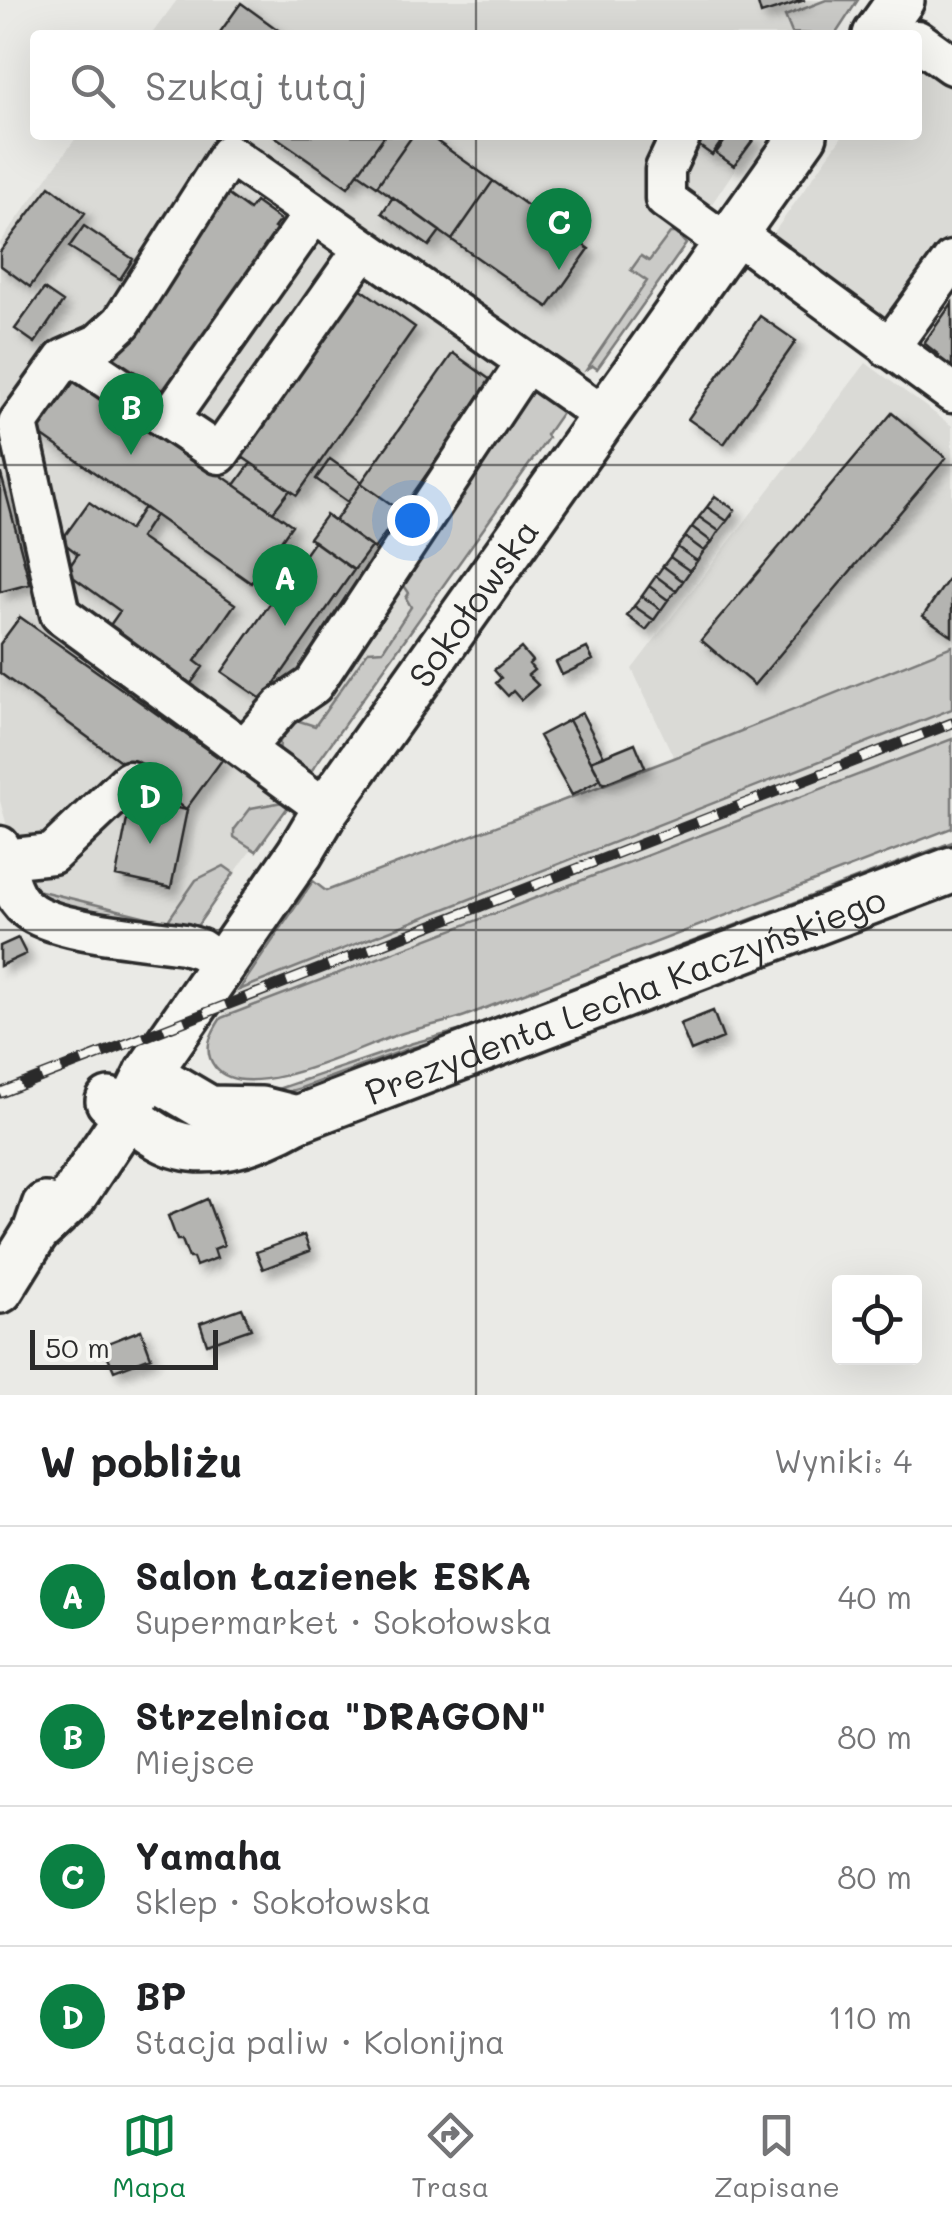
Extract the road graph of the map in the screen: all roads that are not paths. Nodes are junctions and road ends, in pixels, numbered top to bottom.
1 (922, 39) edge
2 (952, 65) edge
3 (679, 140) edge
4 (800, 140) edge
5 (314, 213) junction
6 (731, 238) junction
7 (364, 248) junction
8 (952, 262) edge
9 (889, 348) junction
10 (74, 356) junction
11 (526, 363) junction
12 (952, 394) edge
13 (604, 416) junction
14 (168, 420) junction
15 (244, 749) junction
16 (129, 781) dead end
17 (326, 810) junction
18 (2, 852) edge
19 (952, 870) edge
20 (222, 964) junction
21 (148, 1074) junction
22 (119, 1108) junction
23 (297, 1120) junction
24 (0, 1290) edge

1 - 2 street
3 - 6 street
4 - 6 main road, Sokołowska
5 - 7 street
5 - 10 street
5 - 14 street
6 - 9 street
6 - 13 main road, Sokołowska
7 - 11 street
7 - 14 street
8 - 9 street
9 - 12 street
10 - 14 street
10 - 15 street
11 - 13 street
11 - 15 street
13 - 17 main road, Sokołowska
15 - 17 street
16 - 18 street
17 - 20 main road, Sokołowska
18 - 20 street
19 - 23 main road, Prezydenta Lecha Kaczyńskiego
20 - 21 main road, Sokołowska
21 - 22 main road, Sokołowska
21 - 23 main road
22 - 23 main road, Prezydenta Lecha Kaczyńskiego
22 - 24 main road, Sokołowska

